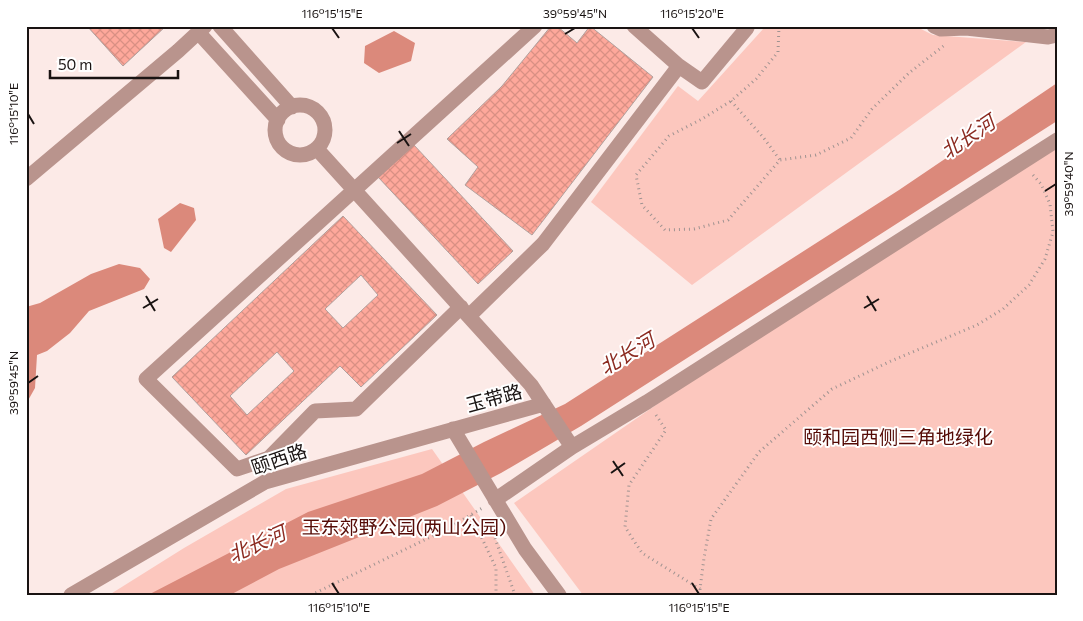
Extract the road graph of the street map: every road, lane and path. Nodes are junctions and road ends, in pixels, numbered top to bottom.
1 (220, 26) edge
2 (535, 26) edge
3 (634, 26) edge
4 (744, 26) edge
5 (778, 26) edge
6 (934, 26) edge
7 (966, 28) junction
8 (201, 29) edge
9 (1057, 35) edge
10 (679, 66) junction
11 (731, 101) junction
12 (292, 107) junction
13 (278, 120) junction
14 (1057, 140) edge
15 (317, 149) junction
16 (780, 160) junction
17 (1023, 162) junction
18 (26, 179) edge
19 (354, 190) junction
20 (465, 312) junction
21 (647, 402) junction
22 (547, 408) junction
23 (455, 434) junction
24 (569, 443) junction
25 (489, 499) junction
26 (471, 515) junction
27 (700, 589) junction
28 (71, 595) edge
29 (311, 595) edge
30 (496, 595) edge
31 (515, 595) edge
32 (558, 595) edge
33 (701, 595) edge

1 - 12 street
2 - 19 street
3 - 10 street
4 - 10 street
5 - 11 path
6 - 7 street
7 - 9 street
7 - 16 path
8 - 13 street
8 - 18 street
10 - 20 street
11 - 16 path
11 - 16 path
12 - 13 street
12 - 15 street
13 - 15 street
14 - 17 street
15 - 19 street
17 - 21 street
17 - 27 path
19 - 20 street
19 - 20 street
20 - 22 street
21 - 24 street
21 - 27 path
22 - 23 street, 玉带路
22 - 24 street
23 - 25 street
23 - 28 street, 颐西路
24 - 25 street
25 - 26 path
25 - 31 path
25 - 32 street
26 - 29 path
26 - 30 path
27 - 33 path

